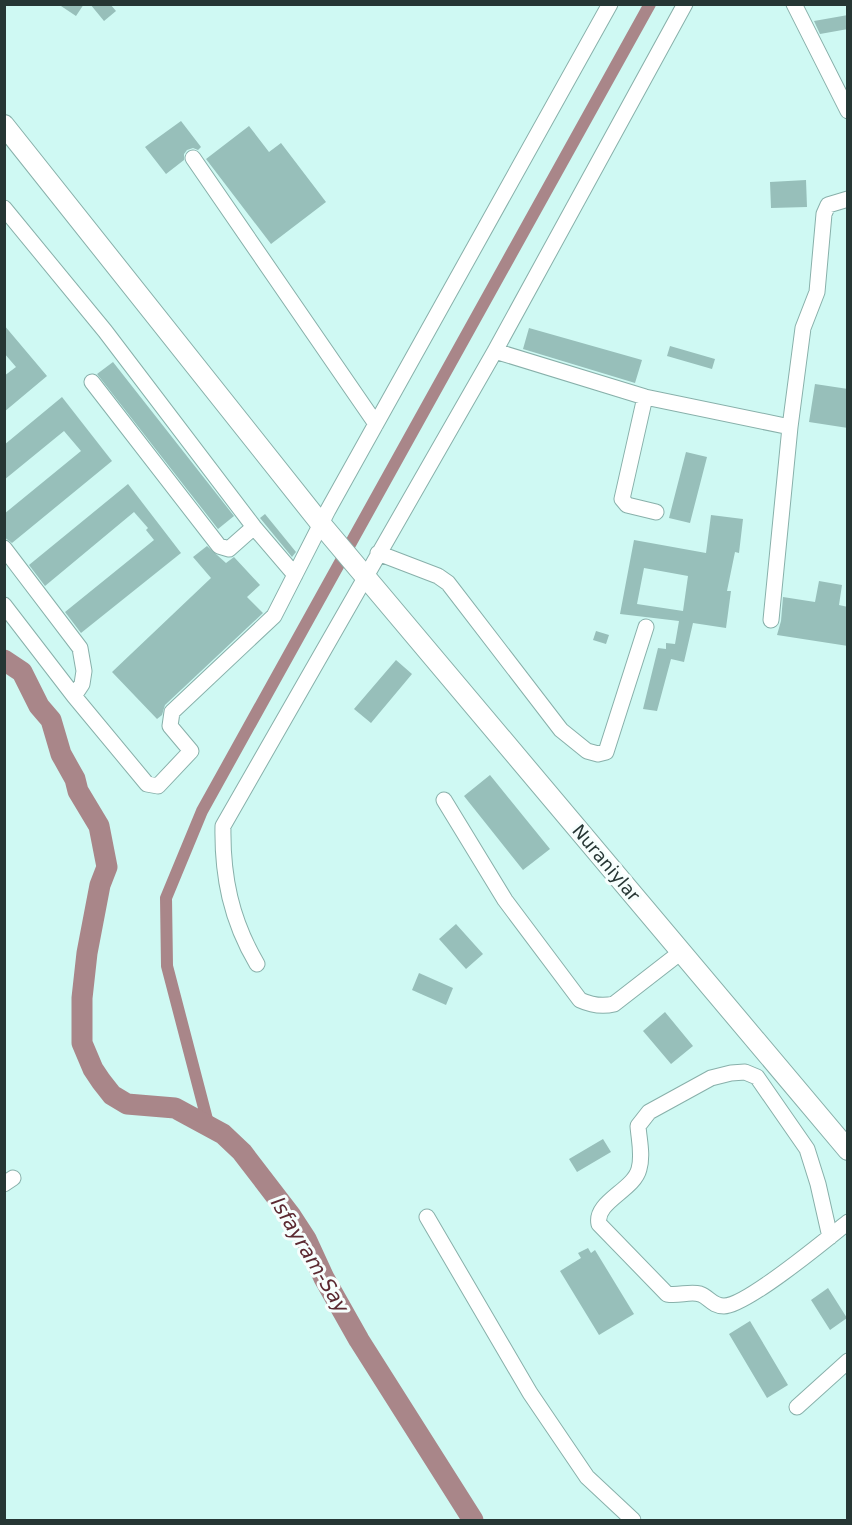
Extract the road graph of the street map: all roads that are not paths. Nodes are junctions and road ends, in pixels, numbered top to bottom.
1 (610, 4) edge
2 (685, 4) edge
3 (794, 4) edge
4 (848, 111) edge
5 (4, 125) edge
6 (193, 158) dead end
7 (848, 200) edge
8 (4, 208) edge
9 (495, 351) junction
10 (92, 382) dead end
11 (645, 397) junction
12 (376, 424) junction
13 (790, 427) junction
14 (656, 512) dead end
15 (321, 524) junction
16 (254, 526) junction
17 (4, 548) edge
18 (378, 553) junction
19 (295, 575) junction
20 (365, 576) junction
21 (4, 605) edge
22 (771, 620) dead end
23 (646, 627) dead end
24 (74, 696) junction
25 (444, 800) dead end
26 (681, 952) junction
27 (257, 964) dead end
28 (848, 1150) edge
29 (427, 1217) dead end
30 (848, 1222) edge
31 (830, 1237) junction
32 (848, 1361) edge
33 (797, 1407) dead end
34 (633, 1521) edge

1 - 12 street
2 - 9 street
3 - 4 street
5 - 15 main road, Nuraniylar
6 - 12 street
7 - 13 street
8 - 16 street
9 - 11 street
9 - 18 street
10 - 16 street
11 - 13 street
11 - 14 street
12 - 15 street
13 - 22 street
15 - 19 street
15 - 20 main road, Nuraniylar
16 - 19 street
17 - 24 street
18 - 20 street
18 - 23 street
19 - 24 street
20 - 26 main road, Nuraniylar
20 - 27 street
21 - 24 street
25 - 26 street
26 - 28 main road, Nuraniylar
29 - 34 street
30 - 31 street
31 - 31 street
32 - 33 street

